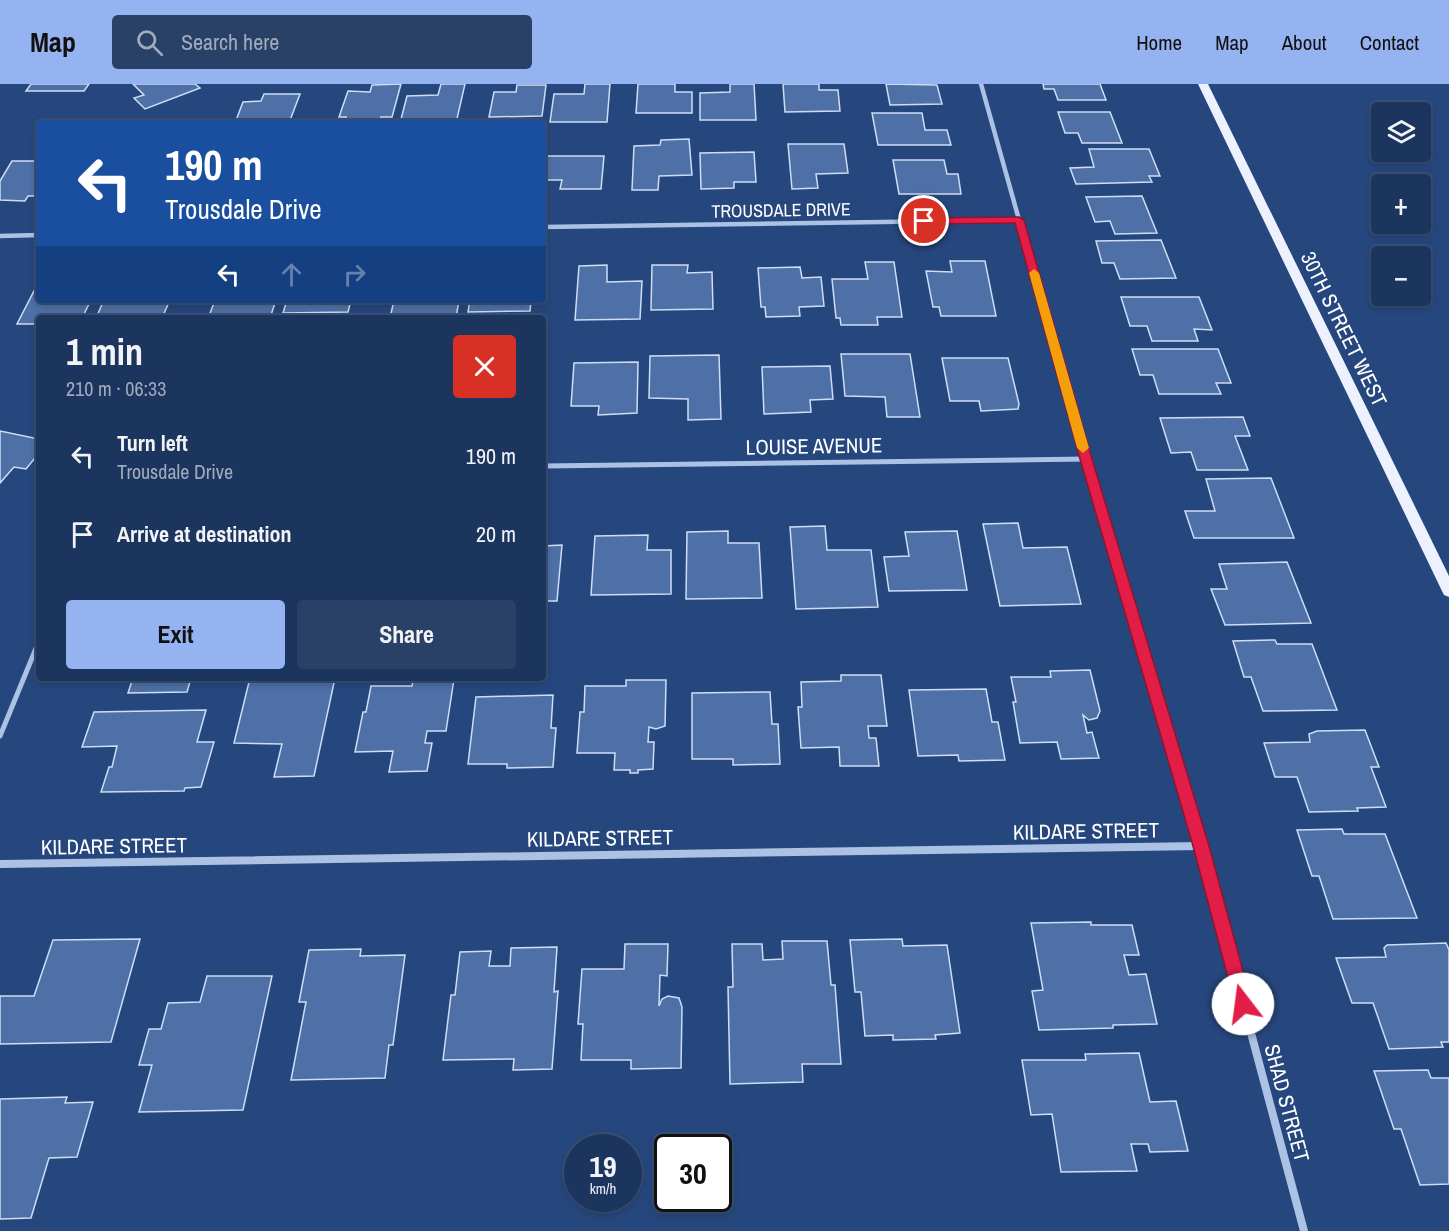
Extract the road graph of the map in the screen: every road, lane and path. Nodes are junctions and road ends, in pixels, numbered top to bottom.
1 (981, 84) edge
2 (1203, 84) edge
3 (1019, 220) junction
4 (546, 227) edge
5 (36, 235) edge
6 (0, 236) edge
7 (1086, 459) junction
8 (546, 466) edge
9 (1449, 591) edge
10 (36, 648) edge
11 (0, 736) edge
12 (1201, 846) junction
13 (0, 864) edge
14 (1304, 1231) edge

1 - 3 street, SHAD STREET
2 - 9 main road, 30TH STREET WEST
3 - 4 street, TROUSDALE DRIVE
3 - 7 street, SHAD STREET
5 - 6 street
7 - 8 street, LOUISE AVENUE
7 - 12 street, SHAD STREET
10 - 11 street
12 - 13 street, KILDARE STREET
12 - 14 street, SHAD STREET

